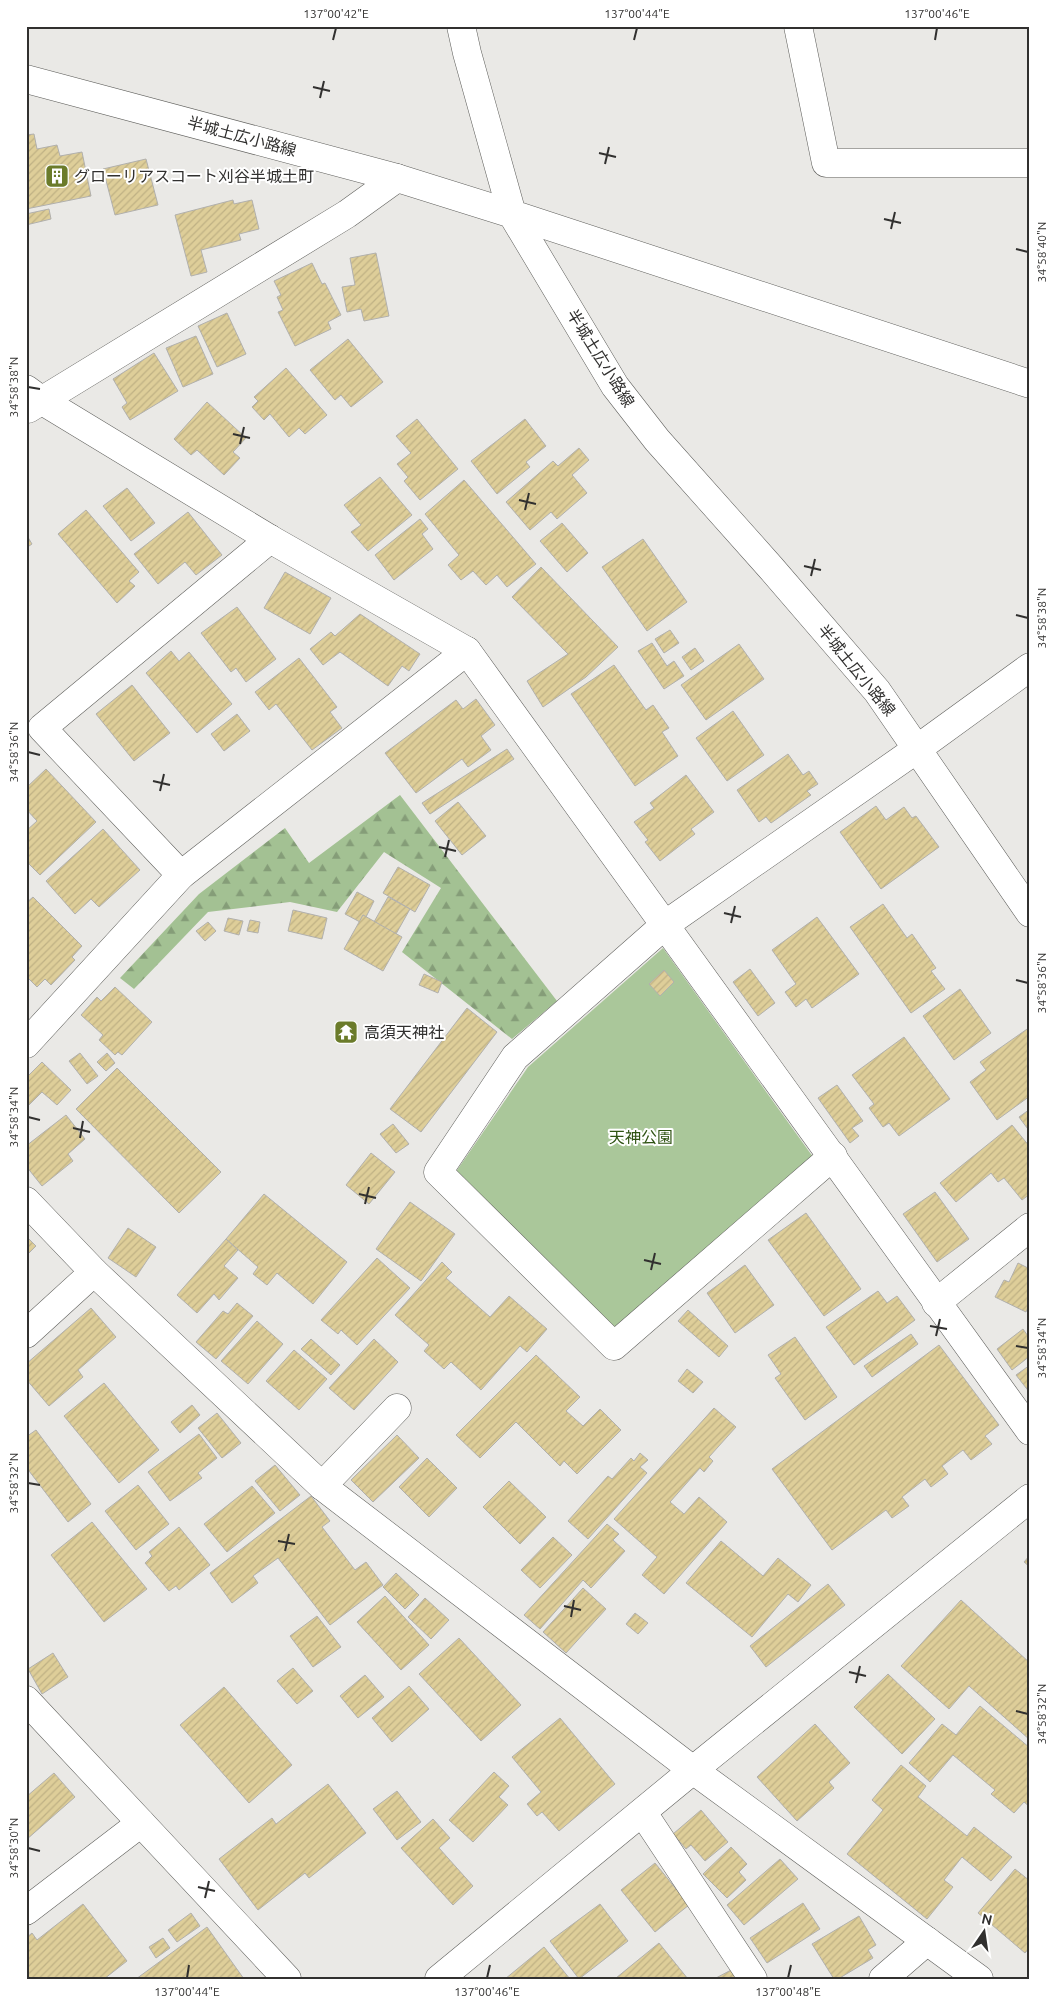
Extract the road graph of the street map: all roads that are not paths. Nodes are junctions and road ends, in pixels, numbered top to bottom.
1 (461, 26) edge
2 (798, 26) edge
3 (26, 79) edge
4 (1030, 163) edge
5 (397, 178) junction
6 (512, 214) junction
7 (1030, 384) edge
8 (31, 399) edge
9 (270, 539) junction
10 (467, 651) junction
11 (1030, 666) edge
12 (917, 749) junction
13 (180, 875) junction
14 (1030, 913) edge
15 (666, 924) junction
16 (26, 1044) edge
17 (833, 1156) junction
18 (26, 1201) edge
19 (1030, 1227) edge
20 (94, 1272) junction
21 (936, 1303) junction
22 (26, 1334) edge
23 (397, 1408) dead end
24 (1030, 1431) edge
25 (322, 1486) junction
26 (1030, 1498) edge
27 (26, 1700) edge
28 (693, 1770) junction
29 (643, 1813) junction
30 (141, 1823) junction
31 (26, 1911) edge
32 (927, 1941) junction
33 (287, 1979) edge
34 (440, 1979) edge
35 (753, 1979) edge
36 (883, 1979) edge
37 (979, 1979) edge

1 - 6 street
2 - 4 street
3 - 5 street, 半城土広小路線
5 - 6 street, 半城土広小路線
5 - 8 street
6 - 7 street
6 - 12 street, 半城土広小路線
8 - 9 street
9 - 10 street
9 - 13 street
10 - 13 street
10 - 15 street
11 - 12 street
12 - 14 street, 半城土広小路線
12 - 15 street
13 - 16 street
15 - 17 street
15 - 17 street
17 - 21 street
18 - 20 street
19 - 21 street
20 - 22 street
20 - 25 street
21 - 24 street
23 - 25 street
25 - 28 street
26 - 28 street
27 - 30 street
28 - 29 street
28 - 32 street
29 - 34 street
29 - 35 street
30 - 31 street
30 - 33 street
32 - 36 street
32 - 37 street

